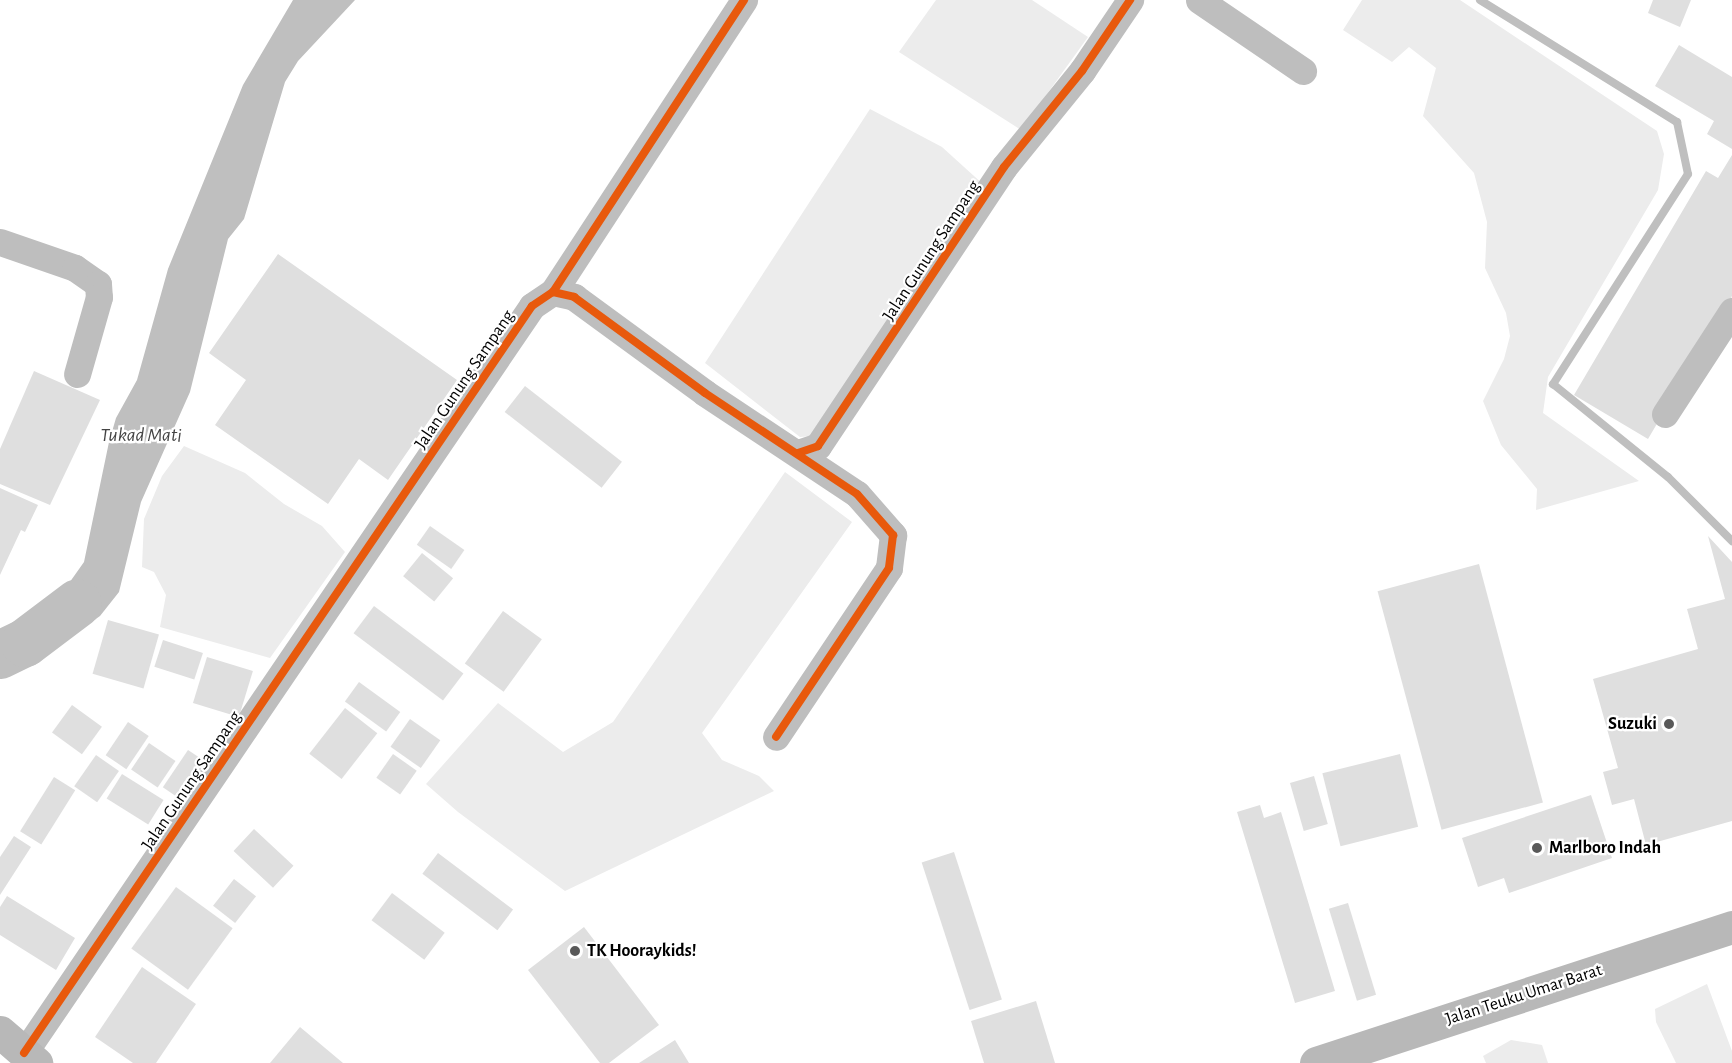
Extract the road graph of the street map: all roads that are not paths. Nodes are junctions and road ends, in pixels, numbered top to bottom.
1 (744, 0) edge
2 (1130, 0) edge
3 (1199, 0) edge
4 (1303, 71) dead end
5 (0, 242) edge
6 (553, 292) junction
7 (1732, 310) edge
8 (77, 374) dead end
9 (1665, 414) dead end
10 (798, 453) junction
11 (776, 737) dead end
12 (1732, 927) edge
13 (0, 1032) edge
14 (30, 1058) edge
15 (1316, 1063) edge

1 - 6 street
2 - 10 street, Jalan Gunung Sampang
3 - 4 street
5 - 8 street
6 - 10 street
6 - 14 street, Jalan Gunung Sampang
7 - 9 street
10 - 11 street
12 - 15 main road, Jalan Teuku Umar Barat
13 - 14 main road

